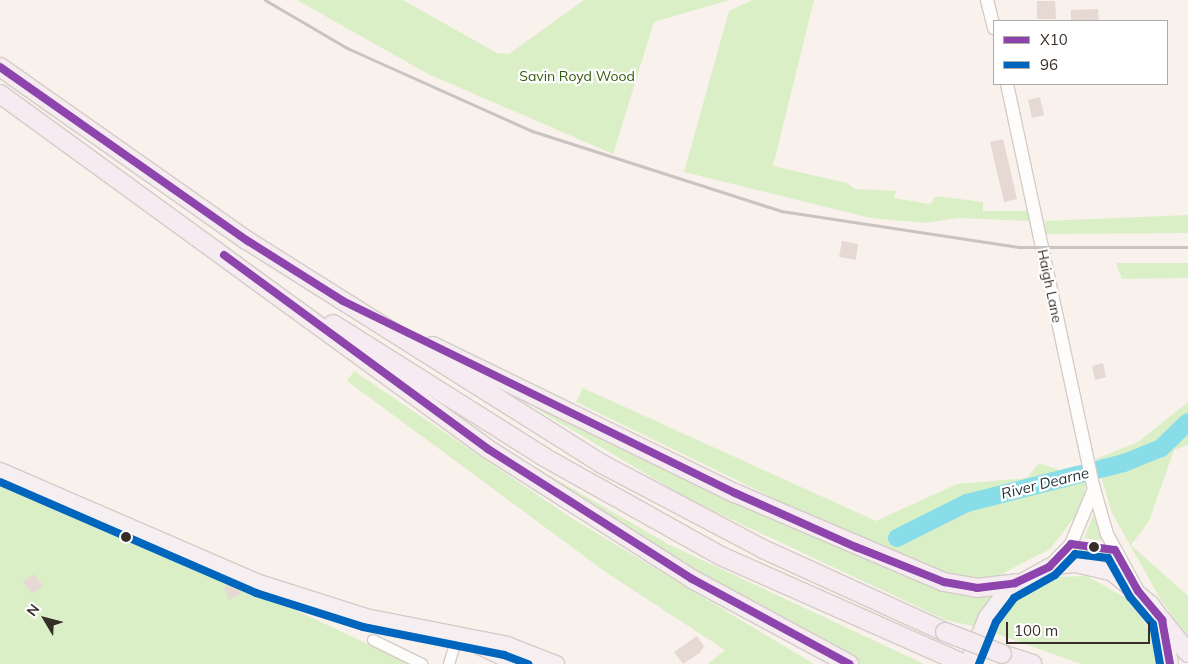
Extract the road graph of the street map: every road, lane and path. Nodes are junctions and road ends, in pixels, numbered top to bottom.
1 (988, 0) edge
2 (993, 23) edge
3 (0, 67) edge
4 (1006, 85) edge
5 (0, 94) edge
6 (233, 261) junction
7 (343, 301) junction
8 (0, 471) edge
9 (1094, 486) junction
10 (1049, 567) junction
11 (1015, 583) junction
12 (1138, 591) junction
13 (1162, 620) junction
14 (458, 635) junction
15 (373, 640) dead end
16 (1188, 653) edge
17 (422, 664) edge
18 (449, 664) edge
19 (518, 664) edge
20 (556, 664) edge
21 (849, 664) edge
22 (967, 664) edge
23 (1032, 664) edge
24 (1170, 664) edge

1 - 2 street
3 - 7 highway
4 - 9 street, Haigh Lane
5 - 6 highway
6 - 21 highway
6 - 22 highway
7 - 11 highway
7 - 23 highway, bridge
8 - 14 highway
9 - 10 street
9 - 12 street, Haigh Lane
10 - 11 highway
10 - 12 highway
11 - 22 highway
12 - 13 highway
13 - 16 highway
13 - 24 highway
14 - 18 street
14 - 19 highway
14 - 20 highway
15 - 17 street

